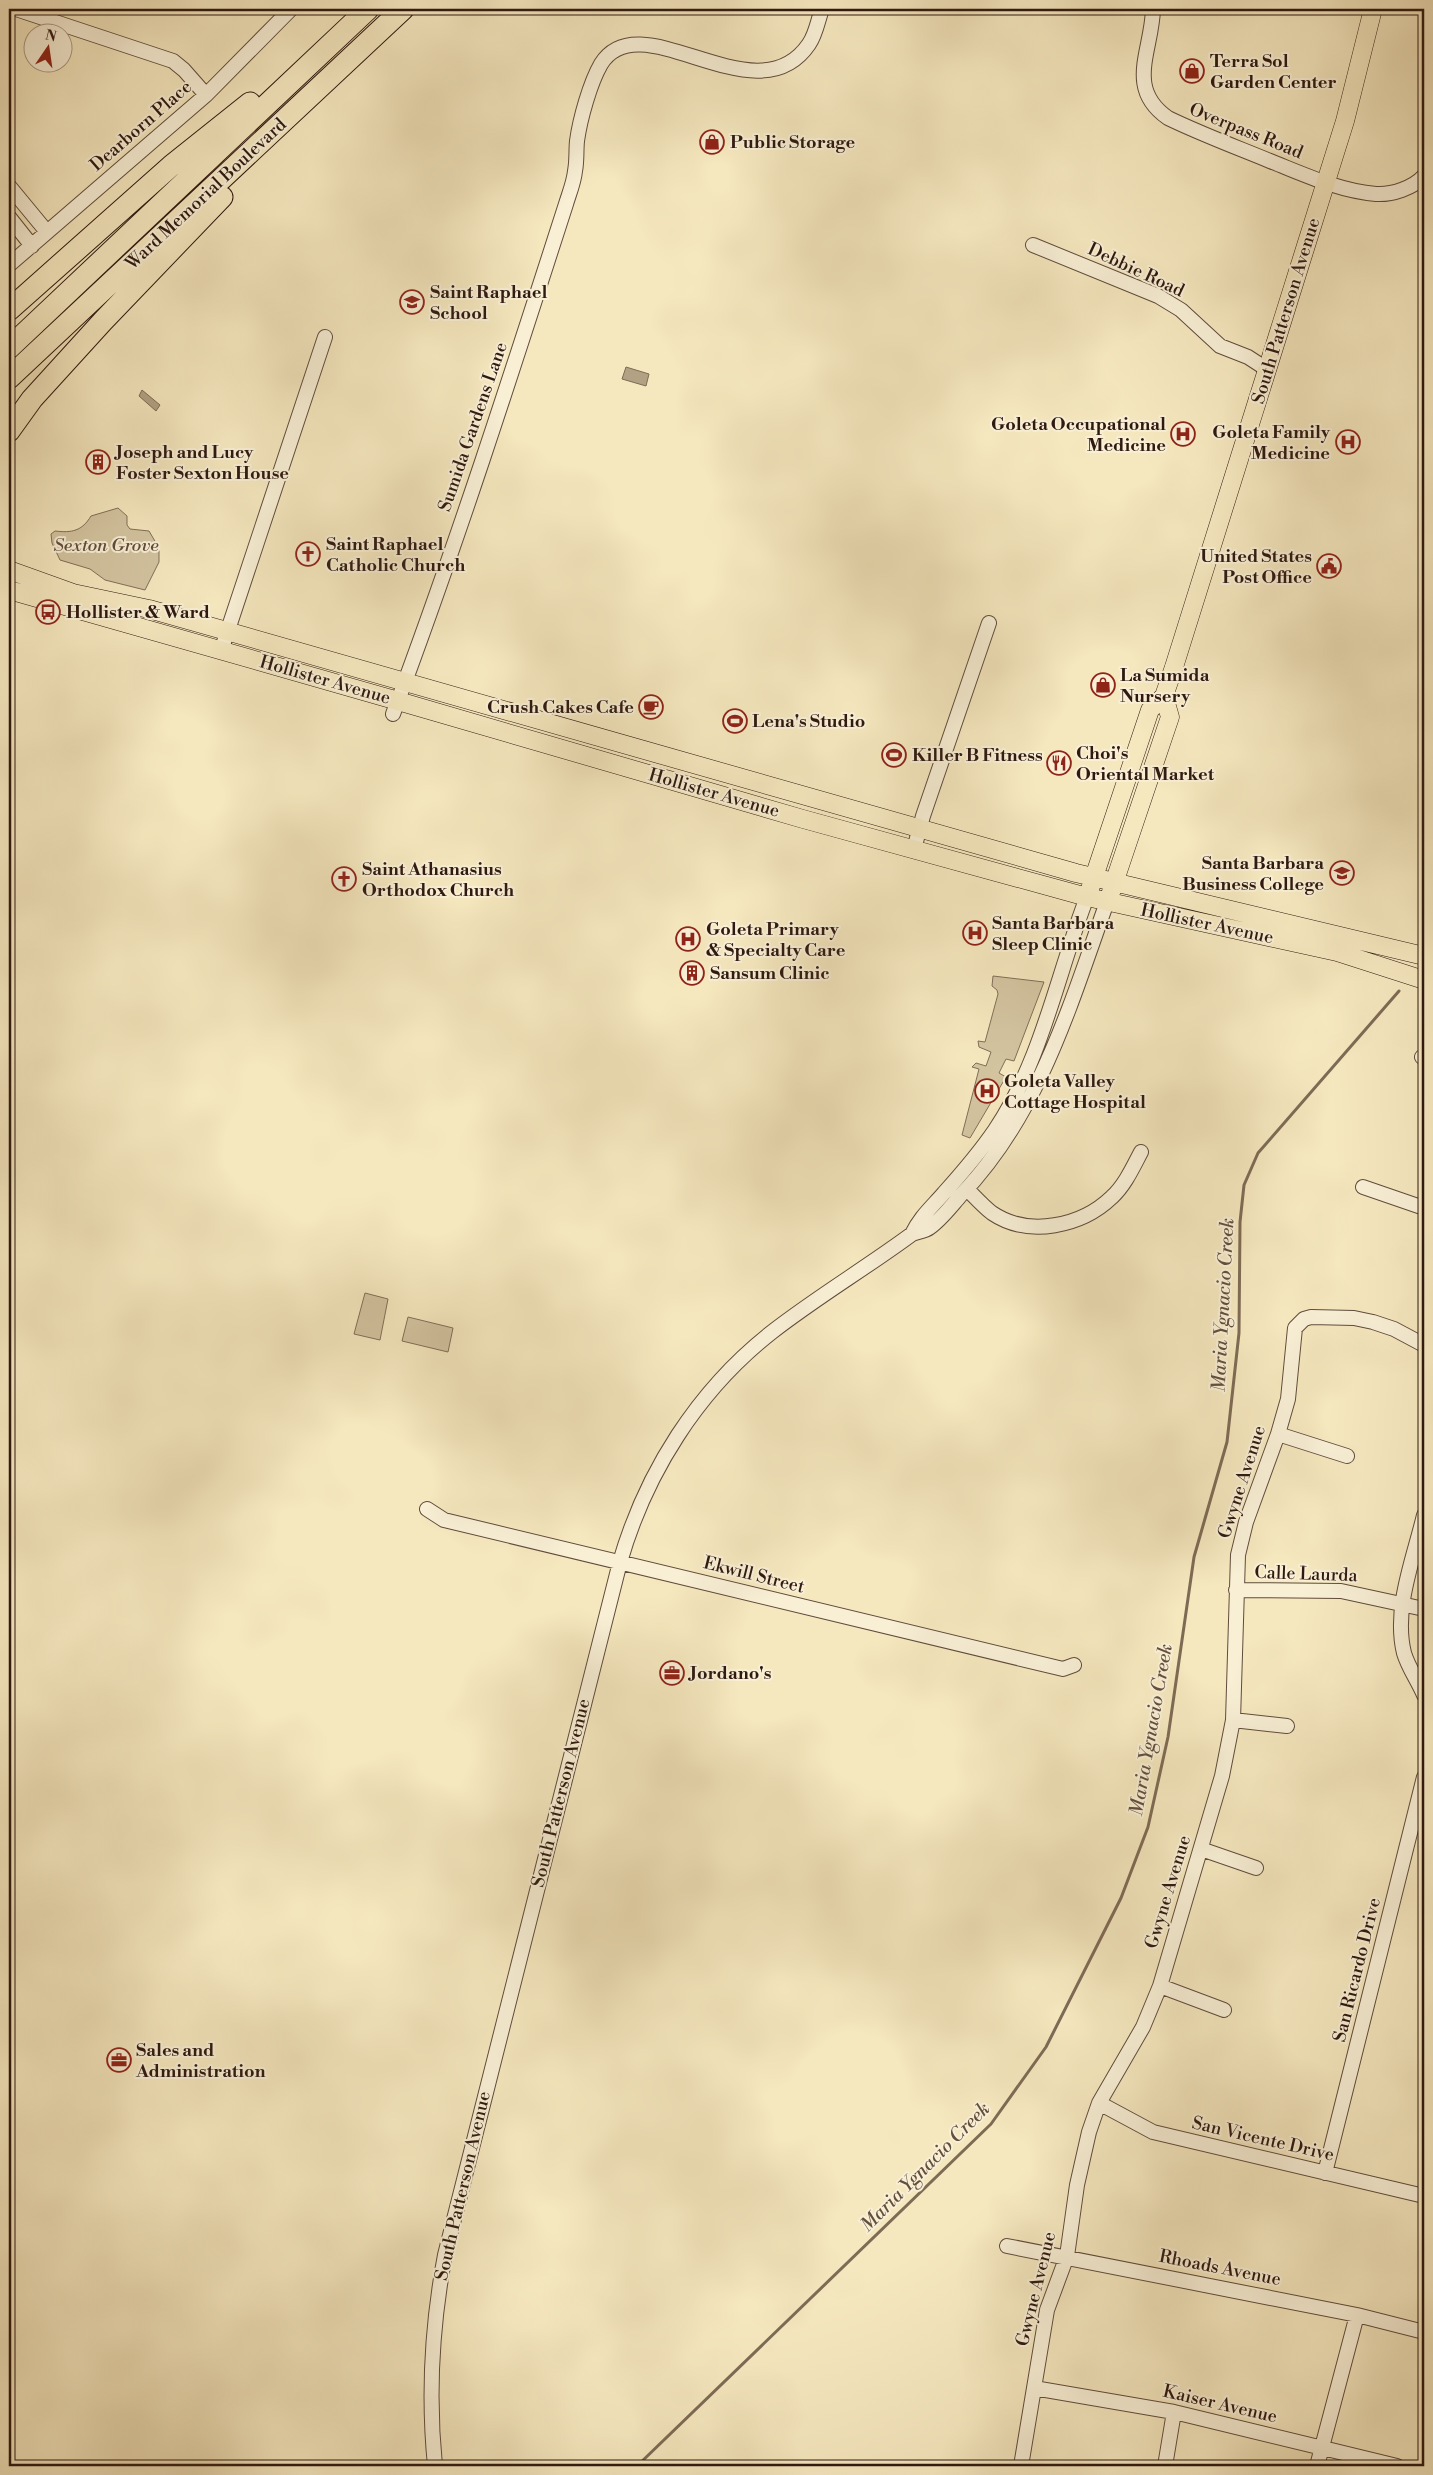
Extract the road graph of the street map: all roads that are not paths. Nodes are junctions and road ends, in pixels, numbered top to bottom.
1 (16, 9) edge
2 (291, 9) edge
3 (368, 9) edge
4 (403, 9) edge
5 (822, 9) edge
6 (1153, 9) edge
7 (1373, 9) edge
8 (331, 44) junction
9 (314, 92) junction
10 (206, 95) junction
11 (1424, 176) edge
12 (1327, 182) junction
13 (9, 186) edge
14 (9, 218) edge
15 (47, 232) junction
16 (1033, 245) dead end
17 (32, 246) junction
18 (9, 265) edge
19 (9, 310) edge
20 (325, 337) dead end
21 (9, 348) edge
22 (1268, 370) junction
23 (9, 378) edge
24 (9, 431) edge
25 (9, 570) edge
26 (9, 590) edge
27 (988, 623) dead end
28 (228, 632) junction
29 (221, 651) junction
30 (406, 681) junction
31 (1164, 696) junction
32 (395, 707) junction
33 (920, 828) junction
34 (914, 849) junction
35 (1094, 878) junction
36 (1114, 883) junction
37 (1087, 897) junction
38 (1107, 902) junction
39 (1424, 956) edge
40 (1424, 980) edge
41 (1141, 1152) dead end
42 (1363, 1187) dead end
43 (967, 1189) junction
44 (1424, 1208) edge
45 (912, 1234) junction
46 (1424, 1345) edge
47 (1278, 1434) junction
48 (1347, 1456) dead end
49 (428, 1509) dead end
50 (1424, 1516) edge
51 (620, 1562) junction
52 (1236, 1590) junction
53 (1403, 1603) junction
54 (1424, 1609) edge
55 (1074, 1665) dead end
56 (1424, 1695) edge
57 (1233, 1720) junction
58 (1287, 1726) dead end
59 (1424, 1777) edge
60 (1419, 1825) edge
61 (1201, 1849) junction
62 (1256, 1868) dead end
63 (1160, 1986) junction
64 (1224, 2010) dead end
65 (1099, 2104) junction
66 (1325, 2173) junction
67 (1424, 2196) edge
68 (1007, 2246) dead end
69 (1067, 2256) junction
70 (1357, 2315) junction
71 (1424, 2332) edge
72 (1034, 2388) junction
73 (1174, 2412) junction
74 (1322, 2447) junction
75 (435, 2466) edge
76 (1021, 2466) edge
77 (1165, 2466) edge
78 (1317, 2466) edge
79 (1397, 2466) edge

1 - 10 street
2 - 10 street, Dearborn Place
3 - 8 highway, Ward Memorial Boulevard
4 - 9 highway, Ward Memorial Boulevard
5 - 30 street, Sumida Gardens Lane
6 - 12 street, Overpass Road
7 - 12 main road, South Patterson Avenue
8 - 19 highway
8 - 21 highway, Ward Memorial Boulevard
9 - 23 highway, Ward Memorial Boulevard
9 - 24 highway
10 - 15 street, Dearborn Place
11 - 12 street, Overpass Road
12 - 22 main road, South Patterson Avenue
13 - 15 street
14 - 17 street
15 - 17 street, Dearborn Place
16 - 22 street, Debbie Road
17 - 18 street, Dearborn Place
20 - 28 street
22 - 31 main road, South Patterson Avenue
25 - 28 main road, Hollister Avenue
26 - 29 main road, Hollister Avenue
27 - 33 street
28 - 29 street
28 - 30 main road, Hollister Avenue
29 - 32 main road, Hollister Avenue
30 - 32 street, Sumida Gardens Lane
30 - 33 main road, Hollister Avenue
31 - 35 main road, South Patterson Avenue
31 - 36 main road, South Patterson Avenue
32 - 34 main road, Hollister Avenue
33 - 34 street
33 - 35 main road, Hollister Avenue
34 - 37 main road, Hollister Avenue
35 - 36 main road, Hollister Avenue
35 - 37 main road, South Patterson Avenue
36 - 38 main road, South Patterson Avenue
36 - 39 main road, Hollister Avenue
37 - 38 main road, Hollister Avenue
37 - 45 street, South Patterson Avenue
38 - 40 main road, Hollister Avenue
38 - 43 street, South Patterson Avenue
41 - 43 street
42 - 44 street
43 - 45 street, South Patterson Avenue
45 - 51 street, South Patterson Avenue
46 - 47 street, Gwyne Avenue
47 - 48 street
47 - 52 street, Gwyne Avenue
49 - 51 street, Ekwill Street
50 - 53 street
51 - 55 street, Ekwill Street
51 - 75 street, South Patterson Avenue
52 - 53 street, Calle Laurda
52 - 57 street, Gwyne Avenue
53 - 54 street, Calle Laurda
53 - 56 street
57 - 58 street
57 - 61 street, Gwyne Avenue
59 - 60 street, San Ricardo Drive
60 - 66 street, San Ricardo Drive
61 - 62 street
61 - 63 street, Gwyne Avenue
63 - 64 street
63 - 65 street, Gwyne Avenue
65 - 66 street, San Vicente Drive
65 - 69 street, Gwyne Avenue
66 - 67 street, San Vicente Drive
68 - 69 street, Rhoads Avenue
69 - 70 street, Rhoads Avenue
69 - 72 street, Gwyne Avenue
70 - 71 street, Rhoads Avenue
70 - 74 street
72 - 73 street, Kaiser Avenue
72 - 76 street, Gwyne Avenue
73 - 74 street, Kaiser Avenue
73 - 77 street
74 - 78 street
74 - 79 street, Kaiser Avenue

